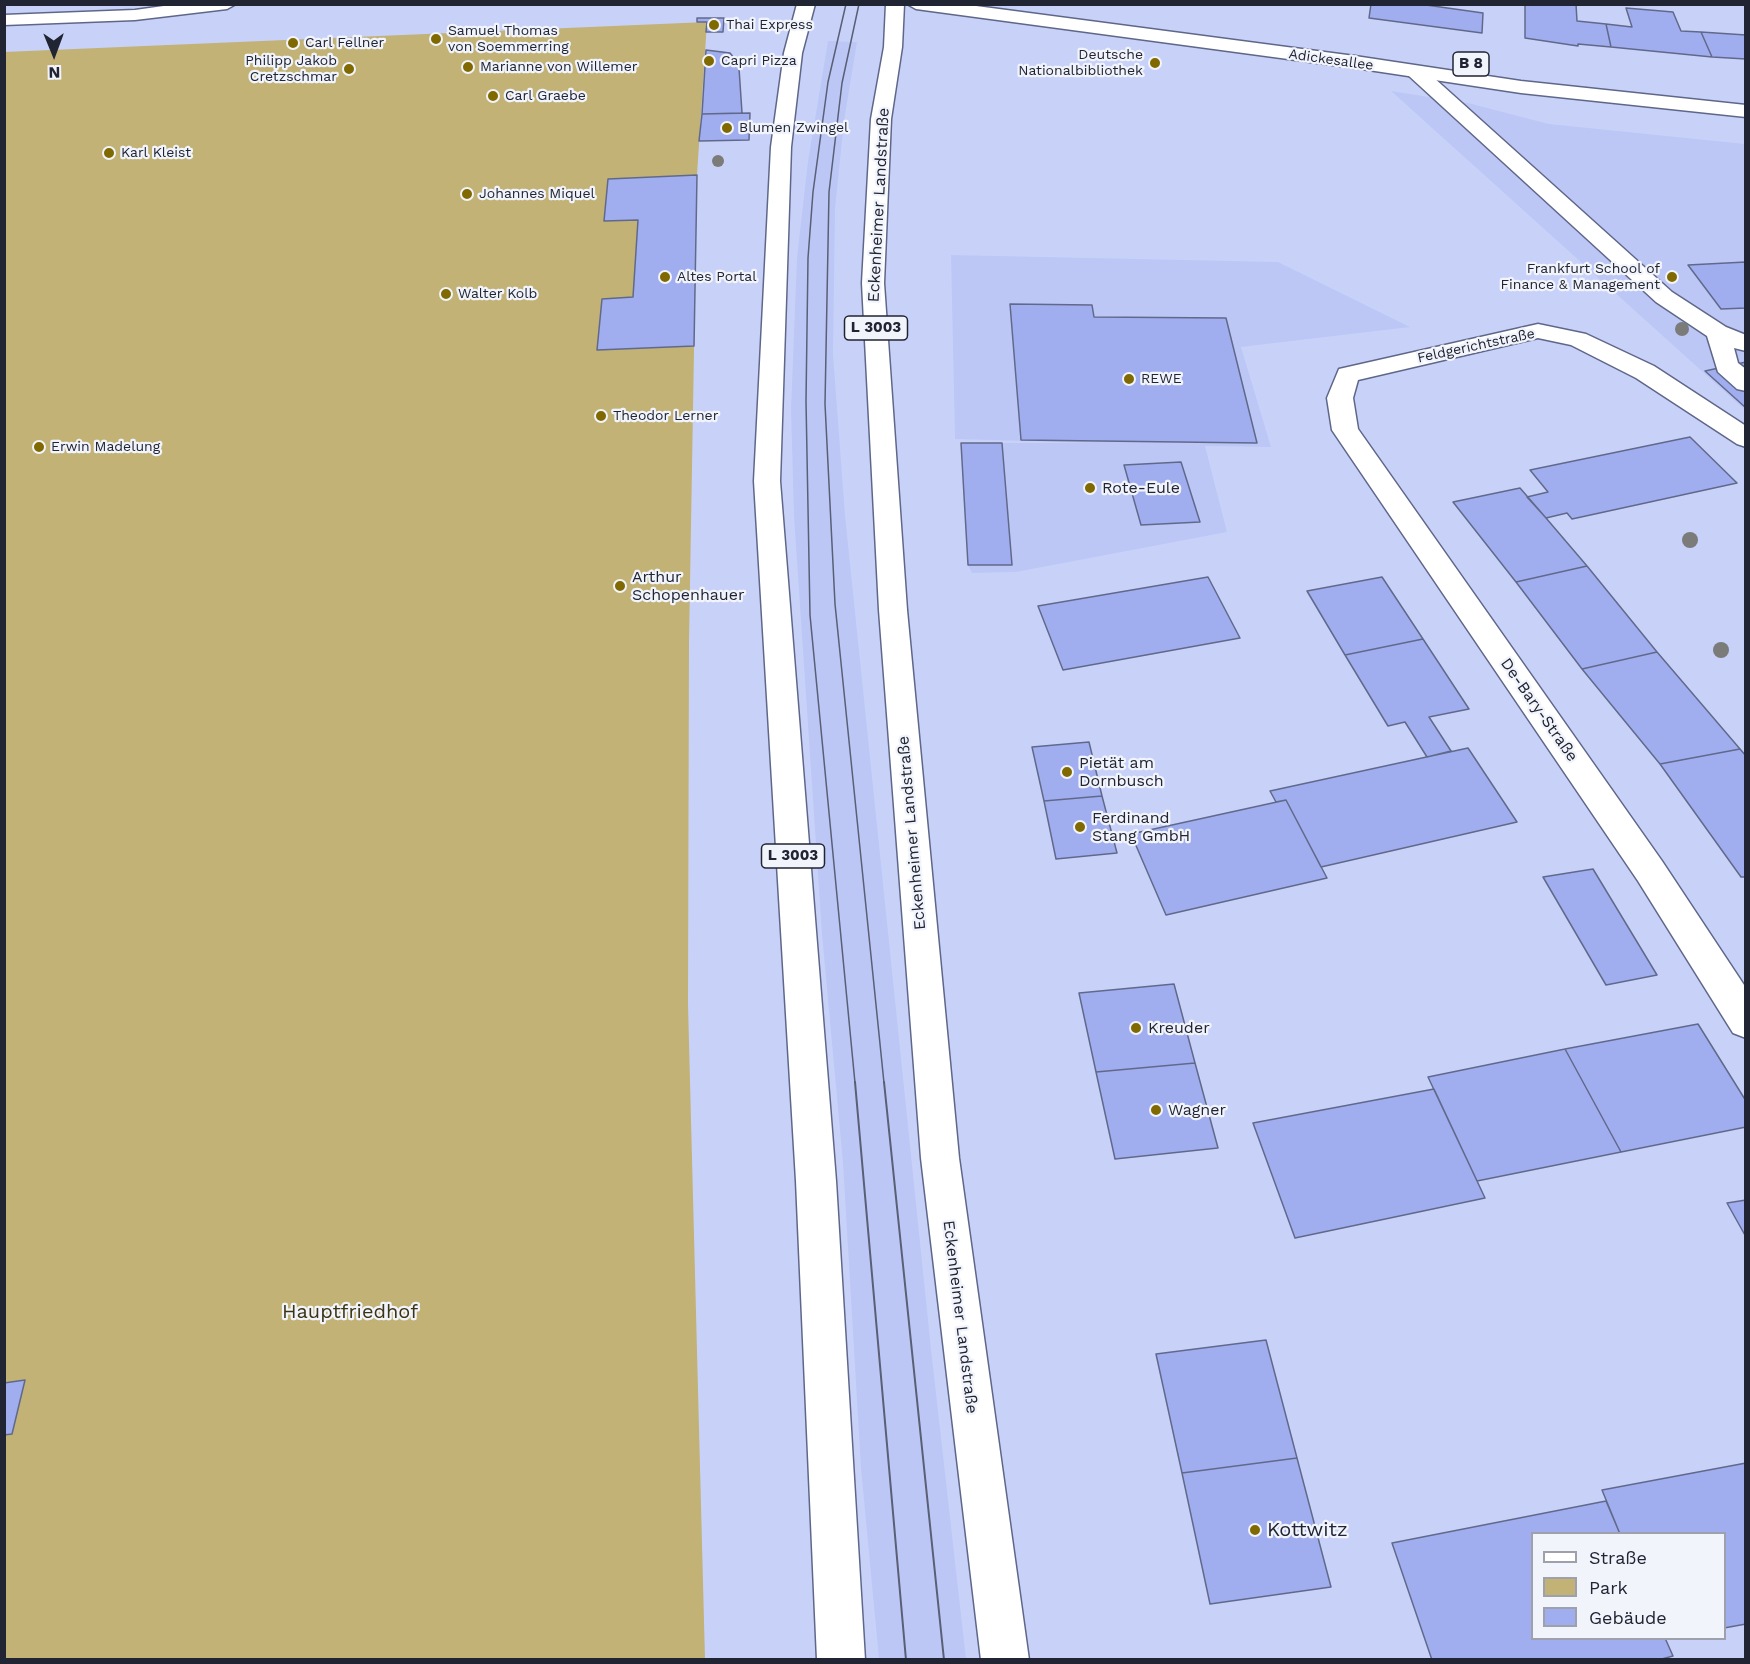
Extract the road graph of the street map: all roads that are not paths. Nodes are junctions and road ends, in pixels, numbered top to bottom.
1 (227, 4) edge
2 (806, 4) edge
3 (895, 4) edge
4 (916, 4) edge
5 (1024, 4) edge
6 (4, 20) edge
7 (1416, 72) junction
8 (1746, 95) edge
9 (1746, 111) edge
10 (1718, 332) junction
11 (1746, 344) edge
12 (1746, 383) edge
13 (1340, 398) joint
14 (1746, 438) edge
15 (1746, 1021) edge
16 (841, 1659) edge
17 (1005, 1659) edge

1 - 6 main road
2 - 16 main road, L 3003
3 - 17 main road, Eckenheimer Landstraße / L 3003
4 - 7 main road, Adickesallee / B 8
5 - 8 main road, Adickesallee / B 8
7 - 9 main road, Adickesallee / B 8
7 - 10 main road
10 - 11 main road
10 - 12 main road
13 - 14 main road, Feldgerichtstraße
13 - 15 main road, De-Bary-Straße

